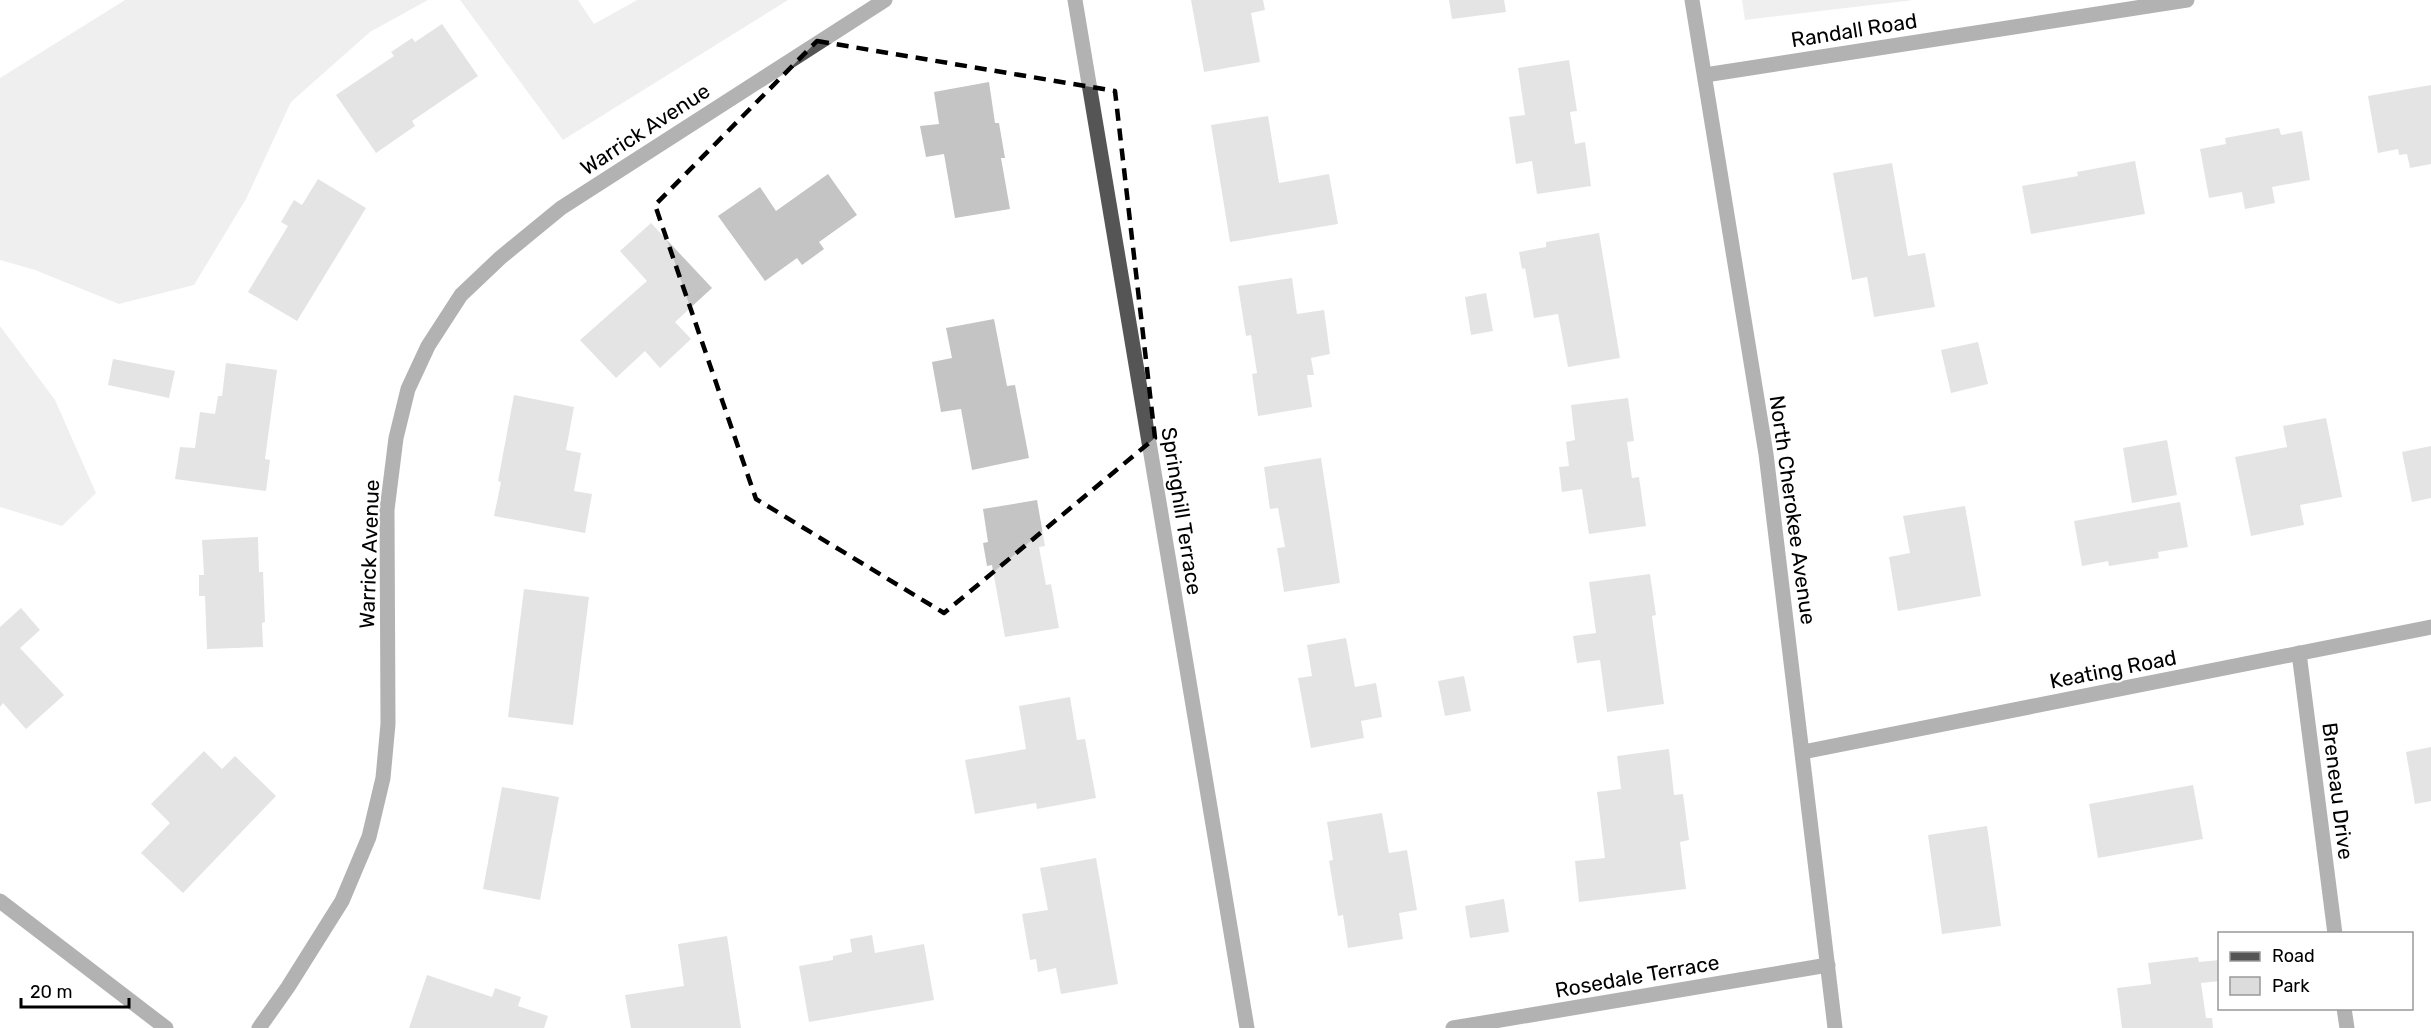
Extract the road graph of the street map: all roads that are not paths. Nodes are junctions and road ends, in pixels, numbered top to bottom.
1 (885, 0) edge
2 (1076, 0) edge
3 (1692, 0) edge
4 (2187, 0) edge
5 (1705, 75) junction
6 (2431, 627) edge
7 (2299, 653) junction
8 (1803, 752) junction
9 (0, 901) edge
10 (2335, 932) edge
11 (1828, 965) junction
12 (2344, 1010) edge
13 (166, 1028) edge
14 (259, 1028) edge
15 (1247, 1028) edge
16 (1453, 1028) edge
17 (1835, 1028) edge
18 (2347, 1028) edge

1 - 14 street, Warrick Avenue
2 - 15 street, Springhill Terrace
3 - 5 street, North Cherokee Avenue
4 - 5 street, Randall Road
5 - 8 street, North Cherokee Avenue
6 - 7 street, Keating Road
7 - 8 street, Keating Road
7 - 10 street, Breneau Drive
8 - 11 street, North Cherokee Avenue
9 - 13 street
11 - 16 street, Rosedale Terrace
11 - 17 street, North Cherokee Avenue
12 - 18 street

